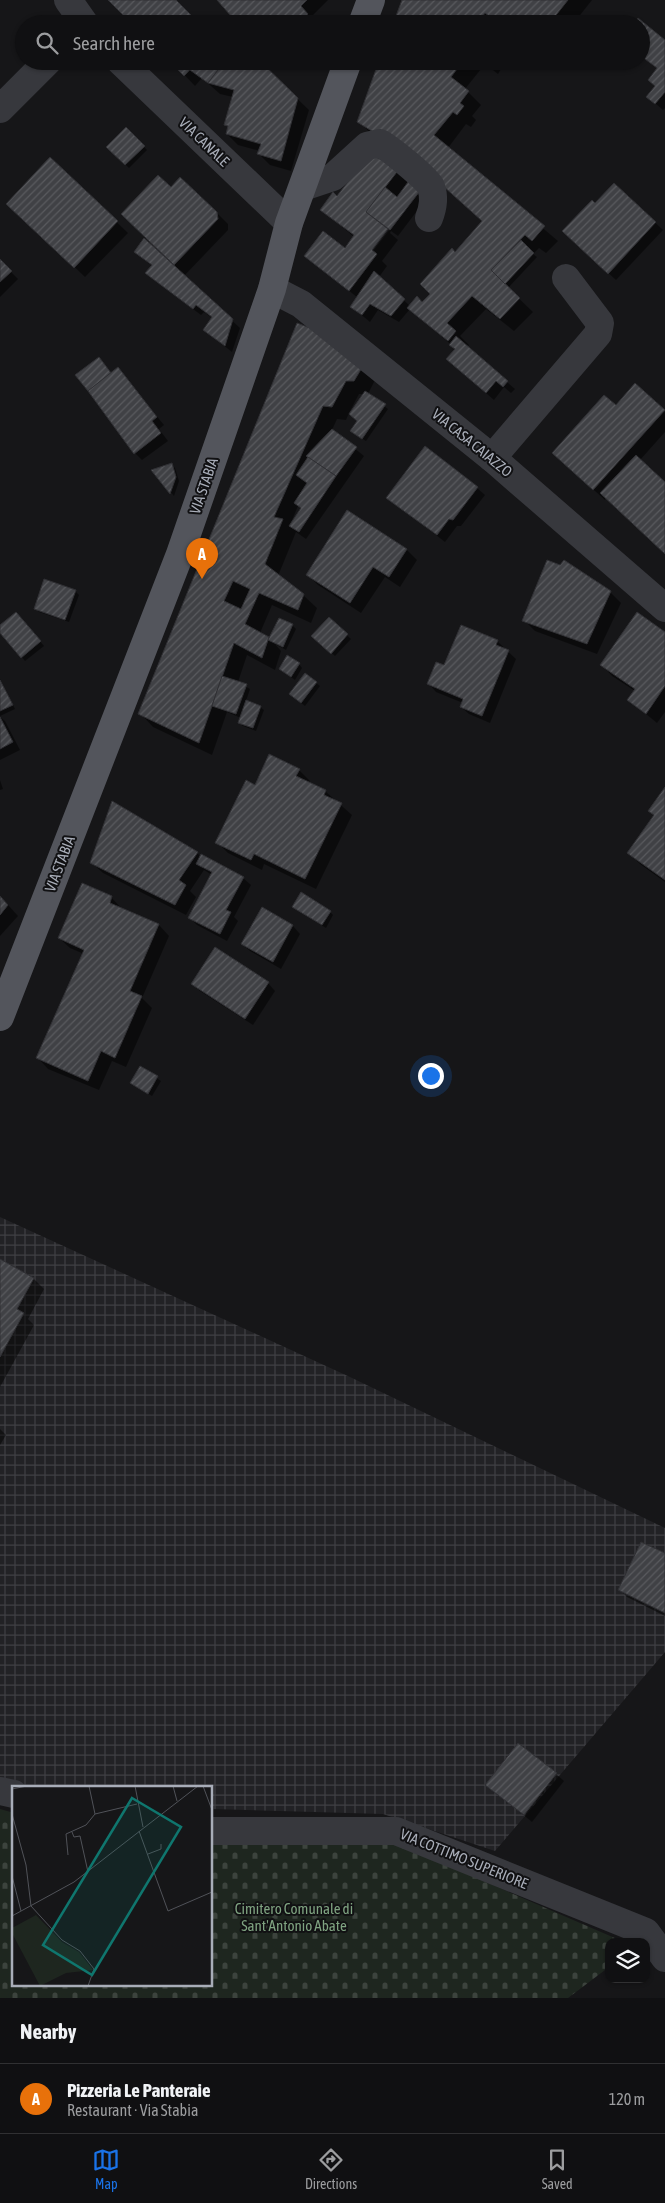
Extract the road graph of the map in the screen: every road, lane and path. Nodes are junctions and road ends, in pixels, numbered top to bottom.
1 (68, 0) edge
2 (370, 0) edge
3 (79, 15) edge
4 (365, 15) edge
5 (39, 70) edge
6 (129, 70) edge
7 (345, 70) edge
8 (0, 109) edge
9 (303, 187) junction
10 (429, 218) dead end
11 (289, 223) junction
12 (566, 278) dead end
13 (272, 289) junction
14 (492, 458) junction
15 (665, 608) edge
16 (2, 1004) edge
17 (212, 1831) edge
18 (665, 1958) edge

1 - 3 street
2 - 4 main road
5 - 8 street
6 - 11 street, VIA CANALE
7 - 9 main road, VIA STABIA
9 - 10 street
9 - 11 main road, VIA STABIA
11 - 13 main road, VIA STABIA
12 - 14 street
13 - 14 street, VIA CASA CAIAZZO
13 - 16 main road, VIA STABIA
14 - 15 street, VIA CASA CAIAZZO
17 - 18 street, VIA COTTIMO SUPERIORE

